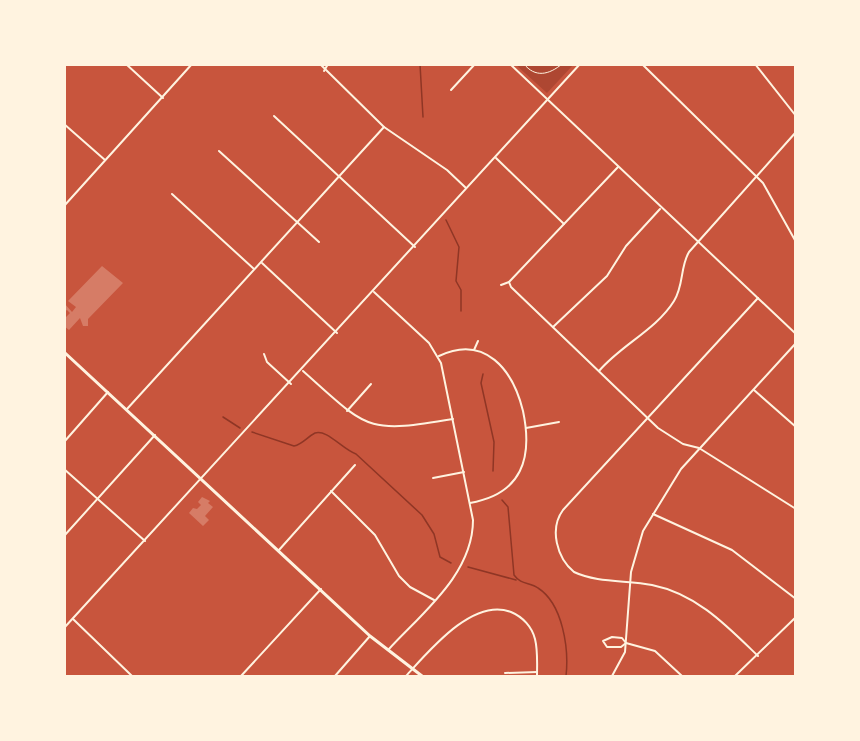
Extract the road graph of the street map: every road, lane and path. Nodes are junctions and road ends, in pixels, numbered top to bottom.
1 (126, 64) edge
2 (192, 64) edge
3 (320, 64) edge
4 (328, 64) edge
5 (475, 64) edge
6 (510, 64) edge
7 (524, 64) edge
8 (562, 64) edge
9 (580, 64) edge
10 (642, 64) edge
11 (755, 64) edge
12 (324, 71) junction
13 (452, 90) dead end
14 (163, 98) junction
15 (548, 99) junction
16 (274, 116) dead end
17 (795, 116) edge
18 (64, 124) edge
19 (384, 128) junction
20 (795, 132) edge
21 (219, 151) dead end
22 (495, 158) junction
23 (105, 161) junction
24 (618, 167) junction
25 (340, 175) junction
26 (756, 175) junction
27 (467, 189) junction
28 (172, 195) dead end
29 (64, 206) edge
30 (660, 208) junction
31 (297, 222) junction
32 (564, 224) junction
33 (319, 242) dead end
34 (697, 242) junction
35 (795, 242) edge
36 (415, 247) junction
37 (262, 263) junction
38 (255, 270) junction
39 (509, 282) junction
40 (501, 285) dead end
41 (374, 292) junction
42 (758, 298) junction
43 (553, 327) junction
44 (337, 333) junction
45 (795, 334) edge
46 (478, 341) dead end
47 (795, 343) edge
48 (474, 350) junction
49 (64, 352) edge
50 (264, 354) dead end
51 (438, 356) junction
52 (599, 370) junction
53 (303, 371) junction
54 (291, 384) junction
55 (371, 384) dead end
56 (754, 390) junction
57 (109, 392) junction
58 (127, 409) junction
59 (347, 411) junction
60 (647, 418) junction
61 (454, 419) junction
62 (559, 422) dead end
63 (795, 427) edge
64 (526, 428) junction
65 (155, 435) junction
66 (64, 442) edge
67 (699, 448) junction
68 (354, 465) dead end
69 (64, 469) edge
70 (464, 472) junction
71 (203, 478) junction
72 (433, 478) dead end
73 (331, 491) junction
74 (98, 499) junction
75 (470, 503) junction
76 (795, 509) edge
77 (653, 514) junction
78 (64, 536) edge
79 (145, 541) junction
80 (279, 550) junction
81 (629, 582) junction
82 (321, 589) junction
83 (795, 599) edge
84 (434, 600) junction
85 (795, 617) edge
86 (73, 619) junction
87 (64, 628) edge
88 (370, 636) junction
89 (626, 643) junction
90 (388, 650) junction
91 (759, 656) junction
92 (413, 669) junction
93 (537, 672) junction
94 (505, 673) dead end
95 (132, 676) edge
96 (241, 676) edge
97 (335, 676) edge
98 (406, 676) edge
99 (422, 676) edge
100 (537, 676) edge
101 (612, 676) edge
102 (682, 676) edge
103 (735, 676) edge

1 - 14 street
2 - 14 street
3 - 12 street
4 - 12 street
5 - 13 street
6 - 15 street
7 - 8 path
9 - 15 street
10 - 26 street
11 - 17 street
12 - 19 street
14 - 23 street
15 - 22 street
15 - 24 street
16 - 25 street
18 - 23 street
19 - 25 street
19 - 27 street
20 - 26 street
21 - 31 street
22 - 27 street
22 - 32 street
23 - 29 street
24 - 30 street
24 - 32 street
25 - 31 street
25 - 36 street
26 - 34 street
26 - 35 street
27 - 36 street
28 - 38 street
30 - 34 street
30 - 43 street
31 - 33 street
31 - 37 street
32 - 39 street
34 - 42 street
34 - 52 street
36 - 41 street
37 - 38 street
37 - 44 street
38 - 58 street
39 - 40 street
39 - 43 street
41 - 44 street
41 - 51 street
42 - 45 street
42 - 60 street
43 - 52 street
44 - 53 street
46 - 48 street
47 - 56 street
48 - 51 street
48 - 64 street
49 - 57 main road
50 - 54 street
51 - 61 street
52 - 60 street
53 - 54 street
53 - 59 street
54 - 71 street
55 - 59 street
56 - 63 street
56 - 67 street
57 - 58 main road
57 - 66 street
58 - 65 main road
59 - 61 street
60 - 67 street
60 - 81 street
61 - 70 street
62 - 64 street
64 - 75 street
65 - 71 main road
65 - 74 street
67 - 76 street
67 - 77 street
68 - 73 street
69 - 74 street
70 - 72 street
70 - 75 street
71 - 79 street
71 - 80 main road
73 - 80 street
73 - 84 street
74 - 78 street
74 - 79 street
75 - 84 street
77 - 81 street
77 - 83 street
79 - 86 street
80 - 82 main road
81 - 89 street
81 - 91 street
82 - 88 main road
82 - 96 street
84 - 90 street
85 - 91 street
86 - 87 street
86 - 95 street
88 - 90 main road
88 - 97 street
89 - 89 street
89 - 101 street
89 - 102 street
90 - 92 main road
91 - 103 street
92 - 93 street
92 - 98 street
92 - 99 main road
93 - 94 street
93 - 100 street

